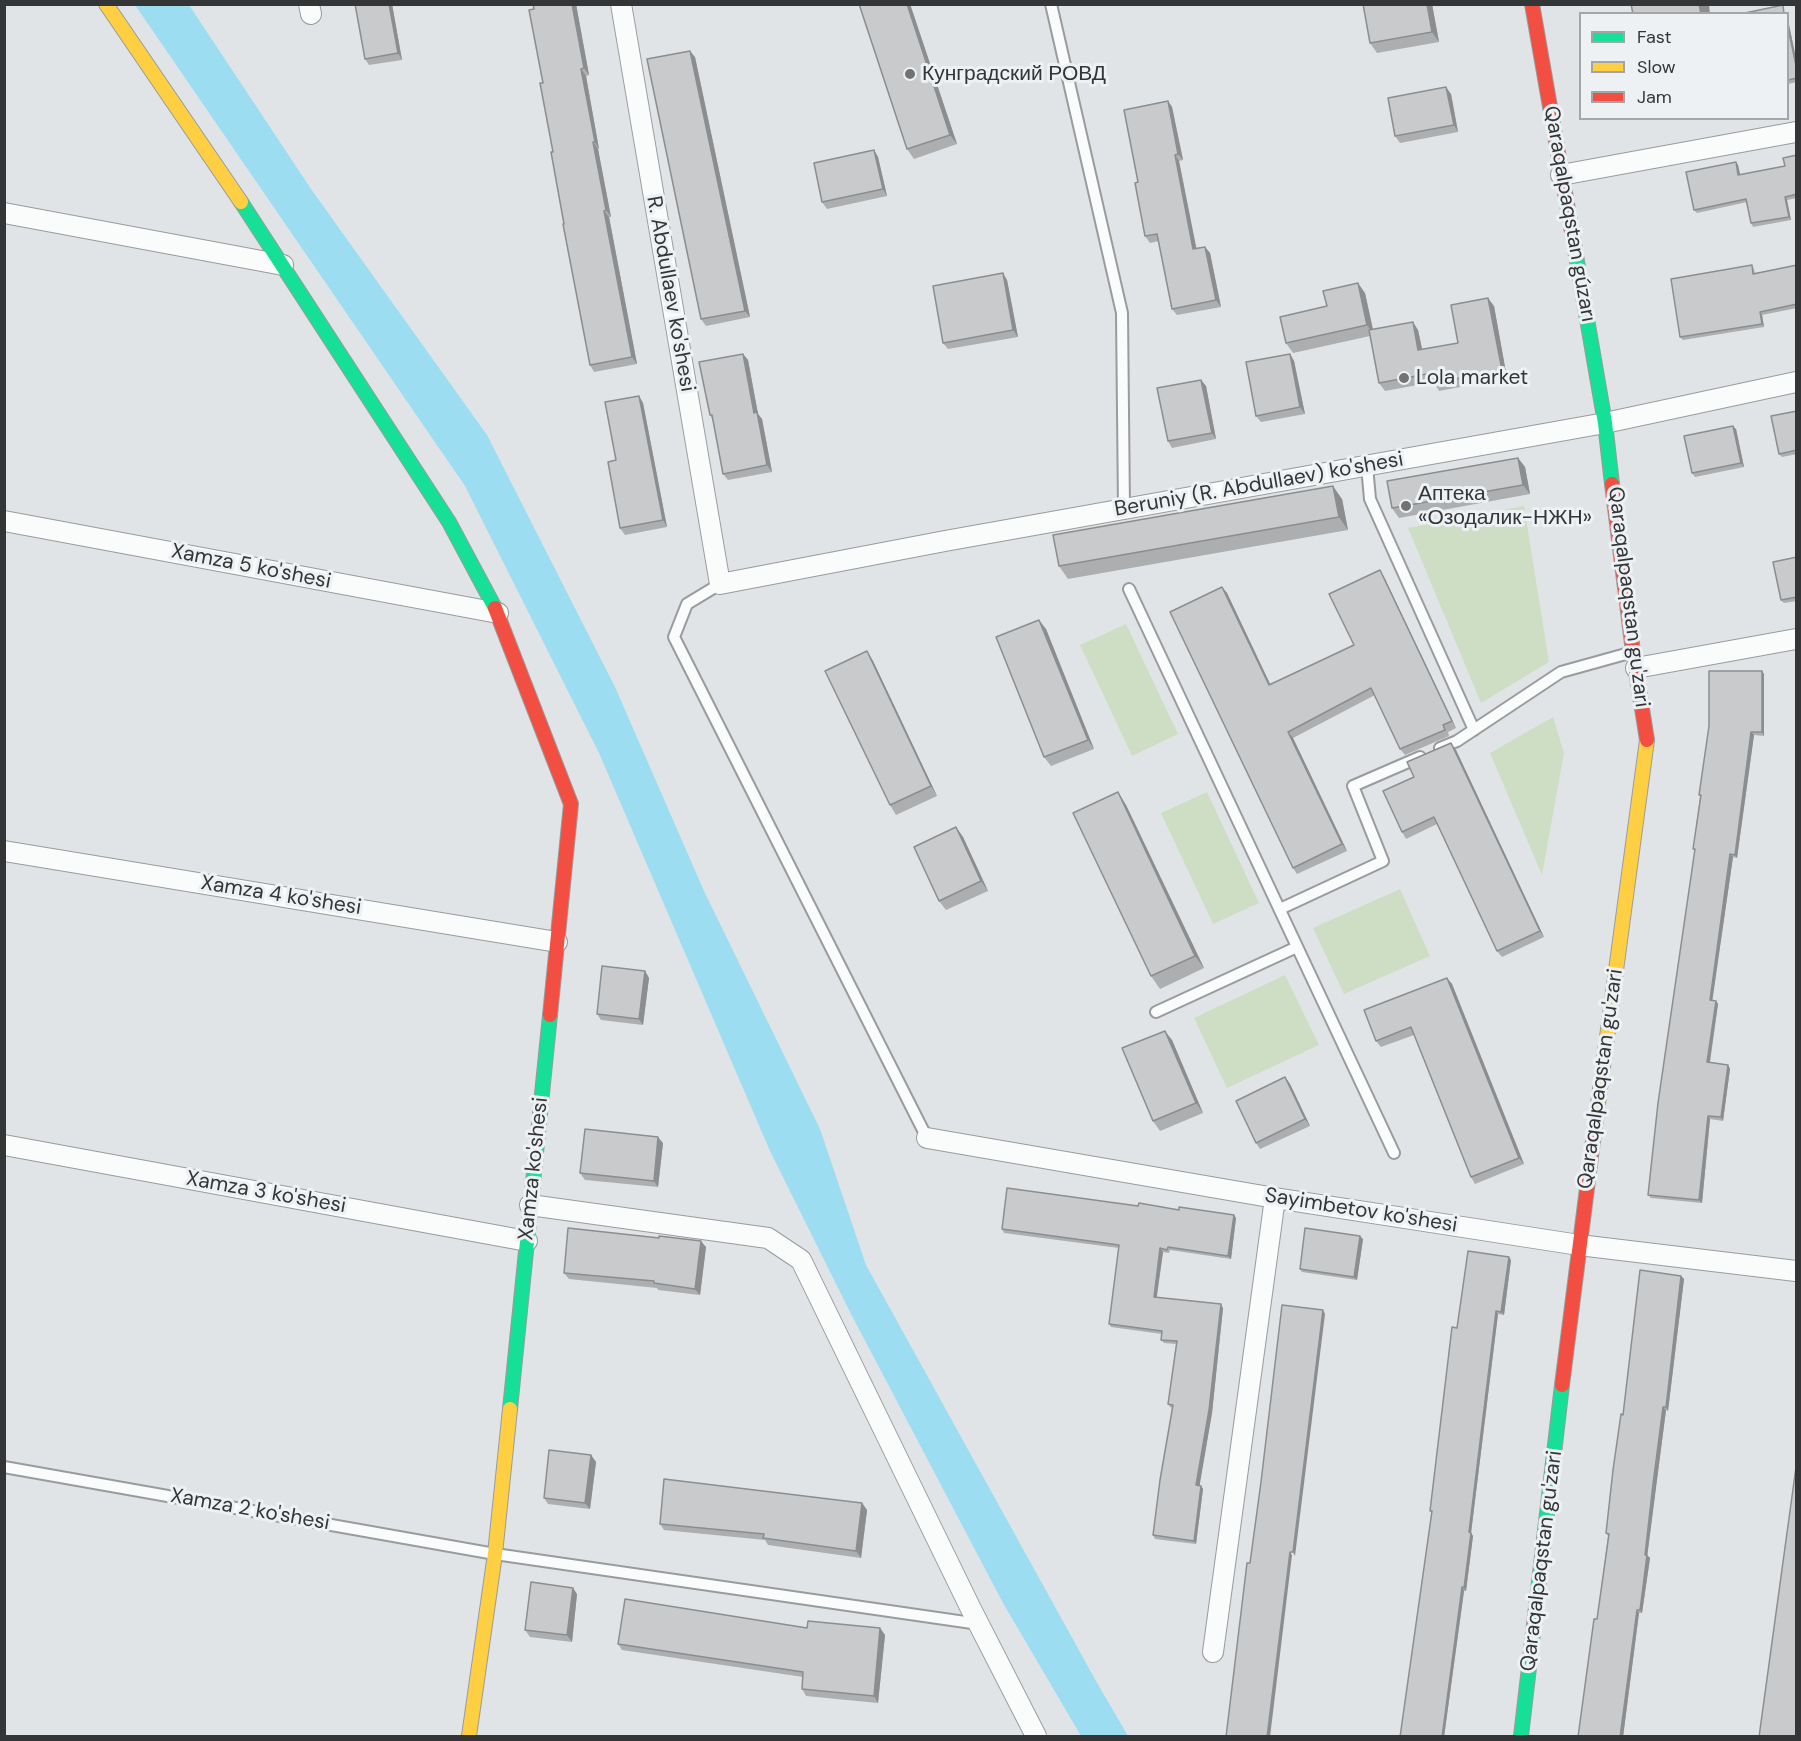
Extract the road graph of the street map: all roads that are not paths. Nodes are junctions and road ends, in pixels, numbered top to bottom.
1 (106, 4) edge
2 (621, 4) edge
3 (1051, 4) edge
4 (1532, 4) edge
5 (1797, 132) edge
6 (1561, 175) junction
7 (4, 213) edge
8 (283, 265) junction
9 (1797, 382) edge
10 (1605, 423) junction
11 (1367, 466) junction
12 (1124, 509) junction
13 (4, 521) edge
14 (720, 584) junction
15 (1129, 589) dead end
16 (498, 613) junction
17 (1797, 639) edge
18 (1635, 660) junction
19 (1474, 730) junction
20 (4, 851) edge
21 (1280, 909) junction
22 (557, 942) junction
23 (1298, 947) junction
24 (1156, 1012) dead end
25 (927, 1138) joint
26 (4, 1145) edge
27 (1394, 1153) dead end
28 (1275, 1198) junction
29 (530, 1205) junction
30 (527, 1241) junction
31 (1579, 1245) junction
32 (1797, 1272) edge
33 (4, 1467) edge
34 (495, 1554) junction
35 (979, 1624) junction
36 (1213, 1652) dead end
37 (469, 1737) edge
38 (1036, 1737) edge
39 (1521, 1737) edge

1 - 8 street, Xamza ko'shesi
2 - 14 street, R. Abdullaev ko'shesi
3 - 12 lane
4 - 6 street, Qaraqalpaqstan gúzarı
5 - 6 street
6 - 10 street, Qaraqalpaqstan gúzarı
7 - 8 street
8 - 16 street, Xamza ko'shesi
9 - 10 street, Beruniy (R. Abdullaev) ko'shesi
10 - 11 street, Beruniy (R. Abdullaev) ko'shesi
10 - 18 street, Qaraqalpaqstan gu'zari
11 - 12 street, Beruniy (R. Abdullaev) ko'shesi
11 - 19 lane
12 - 14 street, Beruniy (R. Abdullaev) ko'shesi
13 - 16 street, Xamza 5 ko'shesi
14 - 25 lane
15 - 21 lane
16 - 22 street, Xamza ko'shesi
17 - 18 street
18 - 19 lane
18 - 31 street, Qaraqalpaqstan gu'zari
19 - 21 lane
20 - 22 street, Xamza 4 ko'shesi
21 - 23 lane
22 - 29 street, Xamza ko'shesi
23 - 24 lane
23 - 27 lane
25 - 28 street, Sayimbetov ko'shesi
26 - 30 street, Xamza 3 ko'shesi
28 - 31 street, Sayimbetov ko'shesi
28 - 36 street
29 - 30 street, Xamza ko'shesi
29 - 35 street
30 - 34 street, Xamza ko'shesi
31 - 32 street, Sayimbetov ko'shesi
31 - 39 street, Qaraqalpaqstan gu'zari
33 - 34 lane, Xamza 2 ko'shesi
34 - 35 lane, Xamza 2 ko'shesi
34 - 37 street, Xamza ko'shesi
35 - 38 street

